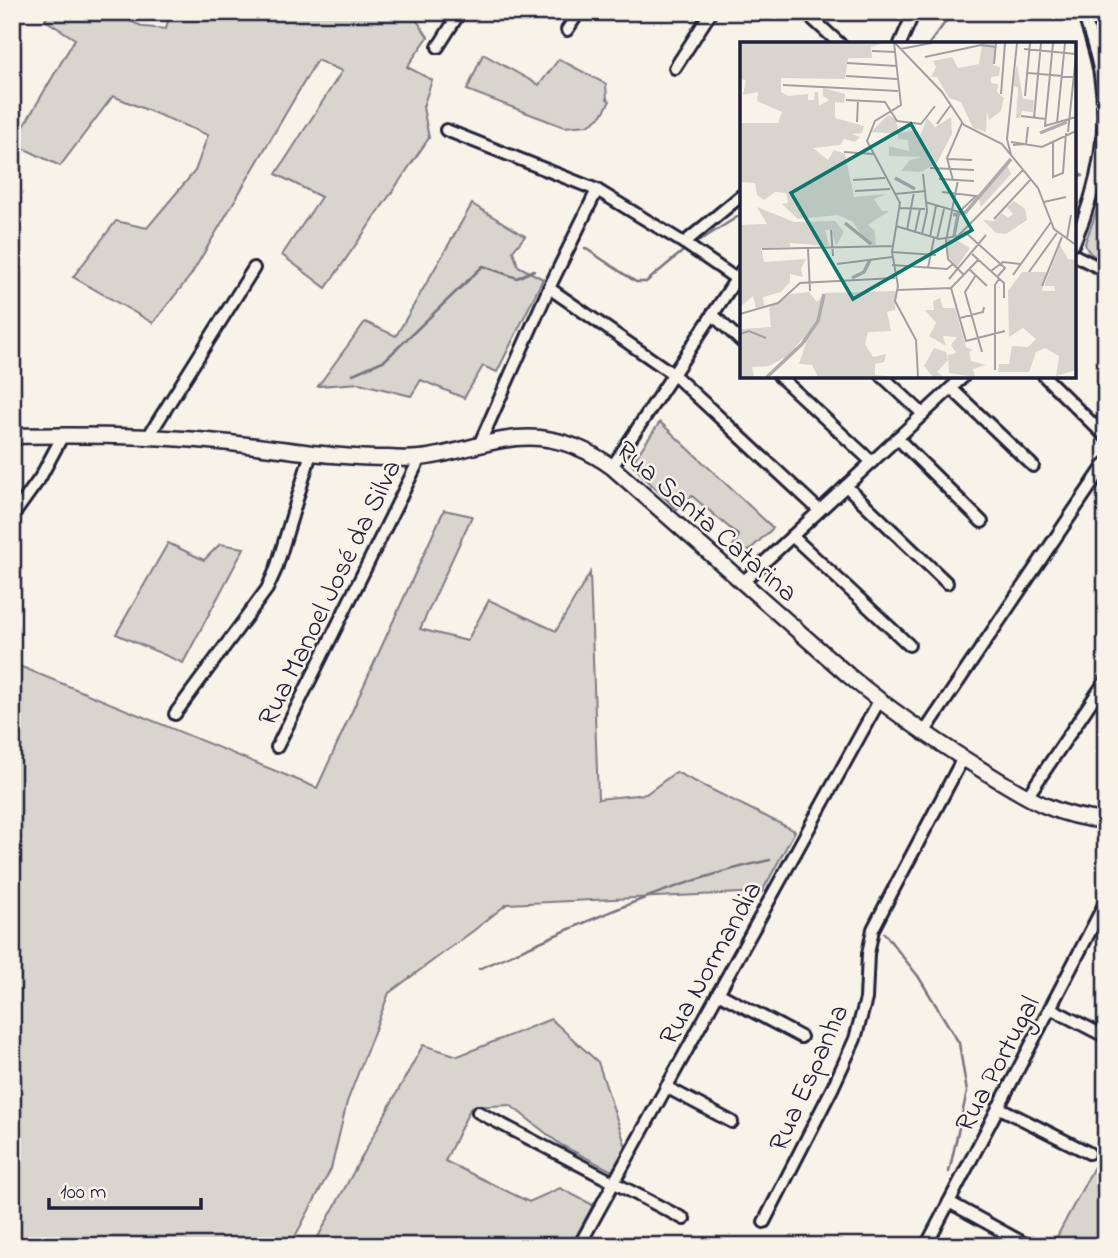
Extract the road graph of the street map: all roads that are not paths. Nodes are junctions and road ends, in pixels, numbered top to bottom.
1 (460, 12) edge
2 (579, 12) edge
3 (711, 12) edge
4 (805, 12) edge
5 (914, 12) edge
6 (1083, 12) edge
7 (567, 30) dead end
8 (838, 42) edge
9 (901, 42) edge
10 (438, 47) dead end
11 (1102, 60) edge
12 (675, 68) dead end
13 (446, 130) dead end
14 (597, 190) junction
15 (740, 197) edge
16 (1076, 238) edge
17 (684, 243) junction
18 (1076, 256) edge
19 (254, 268) dead end
20 (1106, 271) edge
21 (738, 274) edge
22 (549, 288) junction
23 (712, 314) junction
24 (740, 340) edge
25 (673, 374) junction
26 (781, 378) edge
27 (884, 378) edge
28 (962, 378) edge
29 (1046, 378) edge
30 (951, 388) junction
31 (923, 414) junction
32 (63, 435) junction
33 (12, 436) edge
34 (1106, 437) edge
35 (148, 438) junction
36 (897, 438) junction
37 (479, 445) junction
38 (311, 453) junction
39 (420, 458) junction
40 (872, 462) junction
41 (1106, 463) edge
42 (1032, 466) dead end
43 (612, 467) junction
44 (846, 486) junction
45 (820, 510) junction
46 (12, 517) edge
47 (982, 522) dead end
48 (792, 536) junction
49 (743, 582) junction
50 (947, 583) dead end
51 (909, 645) dead end
52 (1106, 680) edge
53 (879, 701) junction
54 (175, 713) dead end
55 (923, 734) junction
56 (277, 747) dead end
57 (963, 758) junction
58 (1027, 797) junction
59 (1106, 821) edge
60 (1104, 909) edge
61 (718, 993) junction
62 (1050, 1008) junction
63 (802, 1037) dead end
64 (1106, 1037) edge
65 (666, 1087) junction
66 (999, 1107) junction
67 (478, 1112) dead end
68 (732, 1122) dead end
69 (1089, 1153) dead end
70 (614, 1183) junction
71 (949, 1202) junction
72 (684, 1219) dead end
73 (764, 1222) dead end
74 (579, 1246) edge
75 (926, 1246) edge
76 (1029, 1246) edge

1 - 10 street
2 - 7 street
3 - 12 street
4 - 8 street
5 - 9 street
6 - 11 street
11 - 16 street
13 - 14 street
14 - 17 street
14 - 22 street
15 - 17 street
17 - 21 street
18 - 20 street
19 - 35 street
21 - 23 street
22 - 25 street
22 - 37 street
23 - 24 street
23 - 25 street
25 - 43 street
25 - 45 street
26 - 40 street
27 - 31 street
28 - 30 street
29 - 34 street
30 - 31 street
30 - 42 street
31 - 36 street
32 - 33 main road, Rua Santa Catarina
32 - 35 main road, Rua Santa Catarina
32 - 46 street
35 - 38 main road, Rua Santa Catarina
36 - 40 street
36 - 47 street
37 - 39 main road, Rua Santa Catarina
37 - 43 main road, Rua Santa Catarina
38 - 39 main road, Rua Santa Catarina
38 - 54 street
39 - 56 street, Rua Manoel José da Silva
40 - 44 street
41 - 55 street
43 - 49 main road, Rua Santa Catarina
44 - 45 street
44 - 50 street
45 - 48 street
48 - 49 street
48 - 51 street
49 - 53 main road, Rua Santa Catarina
52 - 58 street
53 - 55 main road, Rua Santa Catarina
53 - 61 street, Rua Normandia
55 - 57 main road, Rua Santa Catarina
57 - 58 main road, Rua Santa Catarina
57 - 73 street, Rua Espanha
58 - 59 main road, Rua Santa Catarina
60 - 62 street, Rua Portugal
61 - 63 street
61 - 65 street, Rua Normandia
62 - 64 street
62 - 66 street, Rua Portugal
65 - 68 street
65 - 70 street, Rua Normandia
66 - 69 street
66 - 71 street, Rua Portugal
67 - 70 street
70 - 72 street
70 - 74 street, Rua Normandia
71 - 75 street, Rua Portugal
71 - 76 street

